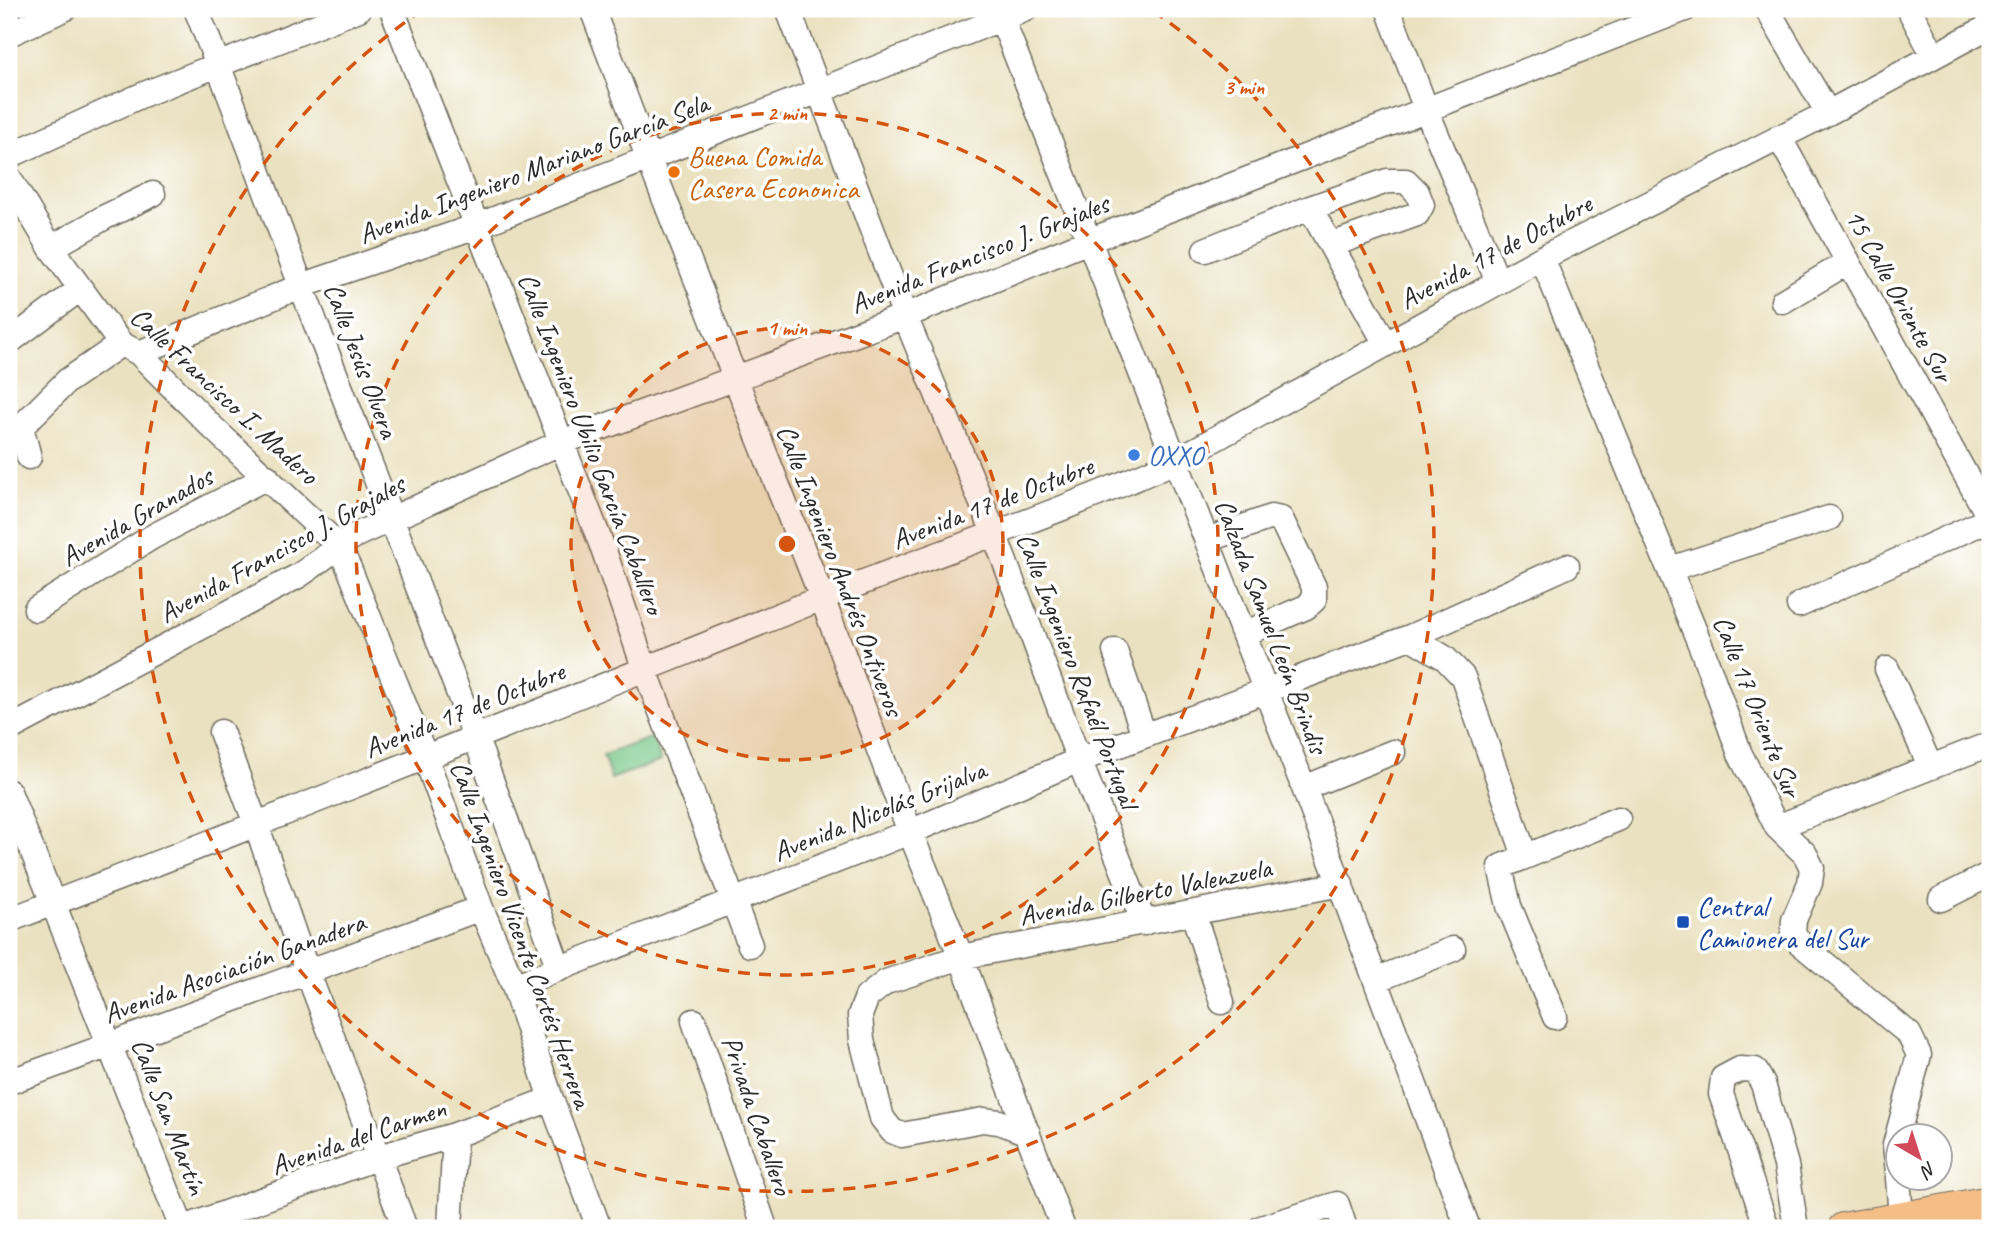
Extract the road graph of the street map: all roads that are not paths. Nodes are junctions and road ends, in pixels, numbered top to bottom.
1 (64, 9) edge
2 (195, 9) edge
3 (359, 9) edge
4 (392, 9) edge
5 (592, 9) edge
6 (788, 9) edge
7 (1026, 9) edge
8 (1388, 9) edge
9 (1685, 9) edge
10 (1767, 9) edge
11 (1909, 9) edge
12 (1000, 13) edge
13 (1990, 26) edge
14 (9, 34) edge
15 (1934, 56) junction
16 (218, 64) junction
17 (820, 90) junction
18 (1426, 109) junction
19 (1828, 113) junction
20 (1779, 137) junction
21 (9, 156) edge
22 (648, 157) junction
23 (9, 178) edge
24 (153, 194) dead end
25 (1310, 208) junction
26 (477, 226) junction
27 (1091, 240) junction
28 (1331, 245) junction
29 (51, 248) junction
30 (1205, 250) dead end
31 (1542, 258) junction
32 (1848, 262) junction
33 (1498, 282) junction
34 (301, 286) junction
35 (80, 289) junction
36 (1783, 302) dead end
37 (905, 316) junction
38 (10, 336) edge
39 (1386, 344) junction
40 (130, 349) junction
41 (736, 378) junction
42 (15, 433) edge
43 (562, 442) junction
44 (29, 457) dead end
45 (1175, 461) junction
46 (267, 477) junction
47 (392, 517) junction
48 (1829, 518) dead end
49 (1990, 519) edge
50 (994, 533) junction
51 (1207, 540) junction
52 (338, 545) junction
53 (1567, 566) dead end
54 (1670, 569) junction
55 (822, 598) junction
56 (1799, 605) dead end
57 (36, 609) dead end
58 (1244, 634) junction
59 (1410, 637) junction
60 (1115, 651) dead end
61 (1887, 669) dead end
62 (645, 670) junction
63 (1266, 689) junction
64 (9, 729) edge
65 (220, 732) dead end
66 (1144, 735) junction
67 (473, 736) junction
68 (1990, 744) edge
69 (1392, 752) dead end
70 (425, 756) junction
71 (1079, 760) junction
72 (1930, 766) junction
73 (1304, 788) junction
74 (9, 792) edge
75 (1618, 819) dead end
76 (256, 824) junction
77 (1777, 827) junction
78 (910, 832) junction
79 (1525, 856) junction
80 (1990, 874) edge
81 (1341, 884) junction
82 (1941, 899) dead end
83 (731, 900) junction
84 (54, 903) junction
85 (481, 908) junction
86 (1193, 913) junction
87 (9, 920) edge
88 (1144, 923) junction
89 (750, 944) dead end
90 (1453, 949) dead end
91 (961, 957) junction
92 (559, 969) junction
93 (307, 971) junction
94 (1376, 980) junction
95 (514, 986) junction
96 (1222, 1002) dead end
97 (1555, 1017) dead end
98 (694, 1021) dead end
99 (110, 1045) junction
100 (9, 1082) edge
101 (551, 1099) junction
102 (1901, 1122) edge
103 (455, 1135) junction
104 (1032, 1143) junction
105 (379, 1157) junction
106 (1899, 1192) edge
107 (1990, 1201) edge
108 (1901, 1217) junction
109 (1990, 1225) edge
110 (183, 1228) edge
111 (405, 1228) edge
112 (450, 1228) edge
113 (599, 1228) edge
114 (765, 1228) edge
115 (1063, 1228) edge
116 (1261, 1228) edge
117 (1345, 1228) edge
118 (1468, 1228) edge
119 (1767, 1228) edge
120 (1796, 1228) edge
121 (1843, 1228) edge
122 (1973, 1228) edge

1 - 14 street
2 - 16 street, Calle Jesús Olvera
3 - 16 street
4 - 26 street, Calle Ingeniero Ubilio García Caballero
5 - 22 street, Calle Ingeniero Andrés Ontiveros
6 - 17 street, Calle Ingeniero Rafaél Portugal
7 - 12 street, Avenida Ingeniero Mariano García Sela
8 - 18 street
9 - 18 street, Avenida Francisco J. Grajales
10 - 19 street
11 - 15 street
12 - 17 street, Avenida Ingeniero Mariano García Sela
12 - 27 street, Calzada Samuel León Brindis
13 - 15 street, Avenida 17 de Octubre
15 - 19 street, Avenida 17 de Octubre
16 - 21 street
16 - 34 street, Calle Jesús Olvera
17 - 22 street, Avenida Ingeniero Mariano García Sela
17 - 37 street, Calle Ingeniero Rafaél Portugal
18 - 27 street, Avenida Francisco J. Grajales
18 - 33 street
19 - 20 street, Avenida 17 de Octubre
20 - 31 street, Avenida 17 de Octubre
20 - 32 street, 15 Calle Oriente Sur
22 - 26 street, Avenida Ingeniero Mariano García Sela
22 - 41 street, Calle Ingeniero Andrés Ontiveros
23 - 29 street, Calle Francisco I. Madero
24 - 29 street
25 - 28 street
25 - 28 street
25 - 30 street
26 - 34 street, Avenida Ingeniero Mariano García Sela
26 - 43 street, Calle Ingeniero Ubilio García Caballero
27 - 37 street, Avenida Francisco J. Grajales
27 - 45 street, Calzada Samuel León Brindis
28 - 39 street
29 - 35 street, Calle Francisco I. Madero
31 - 33 street, Avenida 17 de Octubre
31 - 54 street, Calle 17 Oriente Sur
32 - 36 street
32 - 49 street, 15 Calle Oriente Sur
33 - 39 street, Avenida 17 de Octubre
34 - 40 street, Avenida Ingeniero Mariano García Sela
34 - 47 street, Calle Jesús Olvera
35 - 38 street
35 - 40 street, Calle Francisco I. Madero
37 - 41 street, Avenida Francisco J. Grajales
37 - 50 street, Calle Ingeniero Rafaél Portugal
39 - 45 street, Avenida 17 de Octubre
40 - 42 street, Avenida Ingeniero Mariano García Sela
40 - 46 street, Calle Francisco I. Madero
41 - 43 street, Avenida Francisco J. Grajales
41 - 55 street, Calle Ingeniero Andrés Ontiveros
42 - 44 street
43 - 47 street, Avenida Francisco J. Grajales
43 - 62 street, Calle Ingeniero Ubilio García Caballero
45 - 50 street, Avenida 17 de Octubre
45 - 51 street, Calzada Samuel León Brindis
46 - 52 street, Calle Francisco I. Madero
46 - 57 street, Avenida Granados
47 - 52 street, Avenida Francisco J. Grajales
47 - 67 street, Calle Jesús Olvera
48 - 54 street
49 - 56 street
50 - 55 street, Avenida 17 de Octubre
50 - 71 street, Calle Ingeniero Rafaél Portugal
51 - 58 street, Calzada Samuel León Brindis
51 - 58 street
52 - 64 street, Avenida Francisco J. Grajales
52 - 70 street, Calle Ingeniero Vicente Cortés Herrera
53 - 59 street, Avenida Nicolás Grijalva
54 - 77 street, Calle 17 Oriente Sur
55 - 62 street, Avenida 17 de Octubre
55 - 78 street, Calle Ingeniero Andrés Ontiveros
58 - 63 street, Calzada Samuel León Brindis
59 - 63 street, Avenida Nicolás Grijalva
59 - 79 street
60 - 66 street
61 - 72 street
62 - 67 street, Avenida 17 de Octubre
62 - 83 street, Calle Ingeniero Ubilio García Caballero
63 - 66 street, Avenida Nicolás Grijalva
63 - 73 street, Calzada Samuel León Brindis
65 - 76 street
66 - 71 street, Avenida Nicolás Grijalva
67 - 70 street, Avenida 17 de Octubre
67 - 92 street, Calle Jesús Olvera
68 - 72 street
69 - 73 street
70 - 76 street, Avenida 17 de Octubre
70 - 85 street, Calle Ingeniero Vicente Cortés Herrera
71 - 78 street, Avenida Nicolás Grijalva
71 - 88 street, Calle Ingeniero Rafaél Portugal
72 - 77 street
73 - 81 street, Calzada Samuel León Brindis
74 - 84 street, Calle San Martín
75 - 79 street
76 - 84 street, Avenida 17 de Octubre
76 - 93 street
77 - 102 street, Calle 17 Oriente Sur
78 - 83 street, Avenida Nicolás Grijalva
78 - 91 street, Calle Ingeniero Andrés Ontiveros
79 - 97 street
80 - 82 street
81 - 86 street, Avenida Gilberto Valenzuela
81 - 94 street, Calzada Samuel León Brindis
83 - 89 street, Calle Ingeniero Ubilio García Caballero
83 - 92 street, Avenida Nicolás Grijalva
84 - 87 street, Avenida 17 de Octubre
84 - 99 street, Calle San Martín
85 - 93 street, Avenida Asociación Ganadera
85 - 95 street, Calle Ingeniero Vicente Cortés Herrera
86 - 88 street, Avenida Gilberto Valenzuela
86 - 96 street
88 - 91 street, Avenida Gilberto Valenzuela
90 - 94 street
91 - 104 street, Calle Ingeniero Andrés Ontiveros
91 - 104 street, Avenida Gilberto Valenzuela
92 - 95 street, Avenida Nicolás Grijalva
93 - 99 street, Avenida Asociación Ganadera
93 - 105 street
94 - 118 street, Calzada Samuel León Brindis
95 - 101 street, Calle Ingeniero Vicente Cortés Herrera
98 - 114 street, Privada Caballero
99 - 100 street, Avenida Asociación Ganadera
99 - 110 street, Calle San Martín
101 - 103 street, Avenida del Carmen
101 - 113 street, Calle Ingeniero Vicente Cortés Herrera
103 - 105 street, Avenida del Carmen
103 - 112 street
104 - 115 street, Calle Ingeniero Andrés Ontiveros
105 - 110 street, Avenida del Carmen
105 - 111 street
106 - 108 street
107 - 108 main road
108 - 121 main road
109 - 122 main road
116 - 117 street
119 - 120 street

